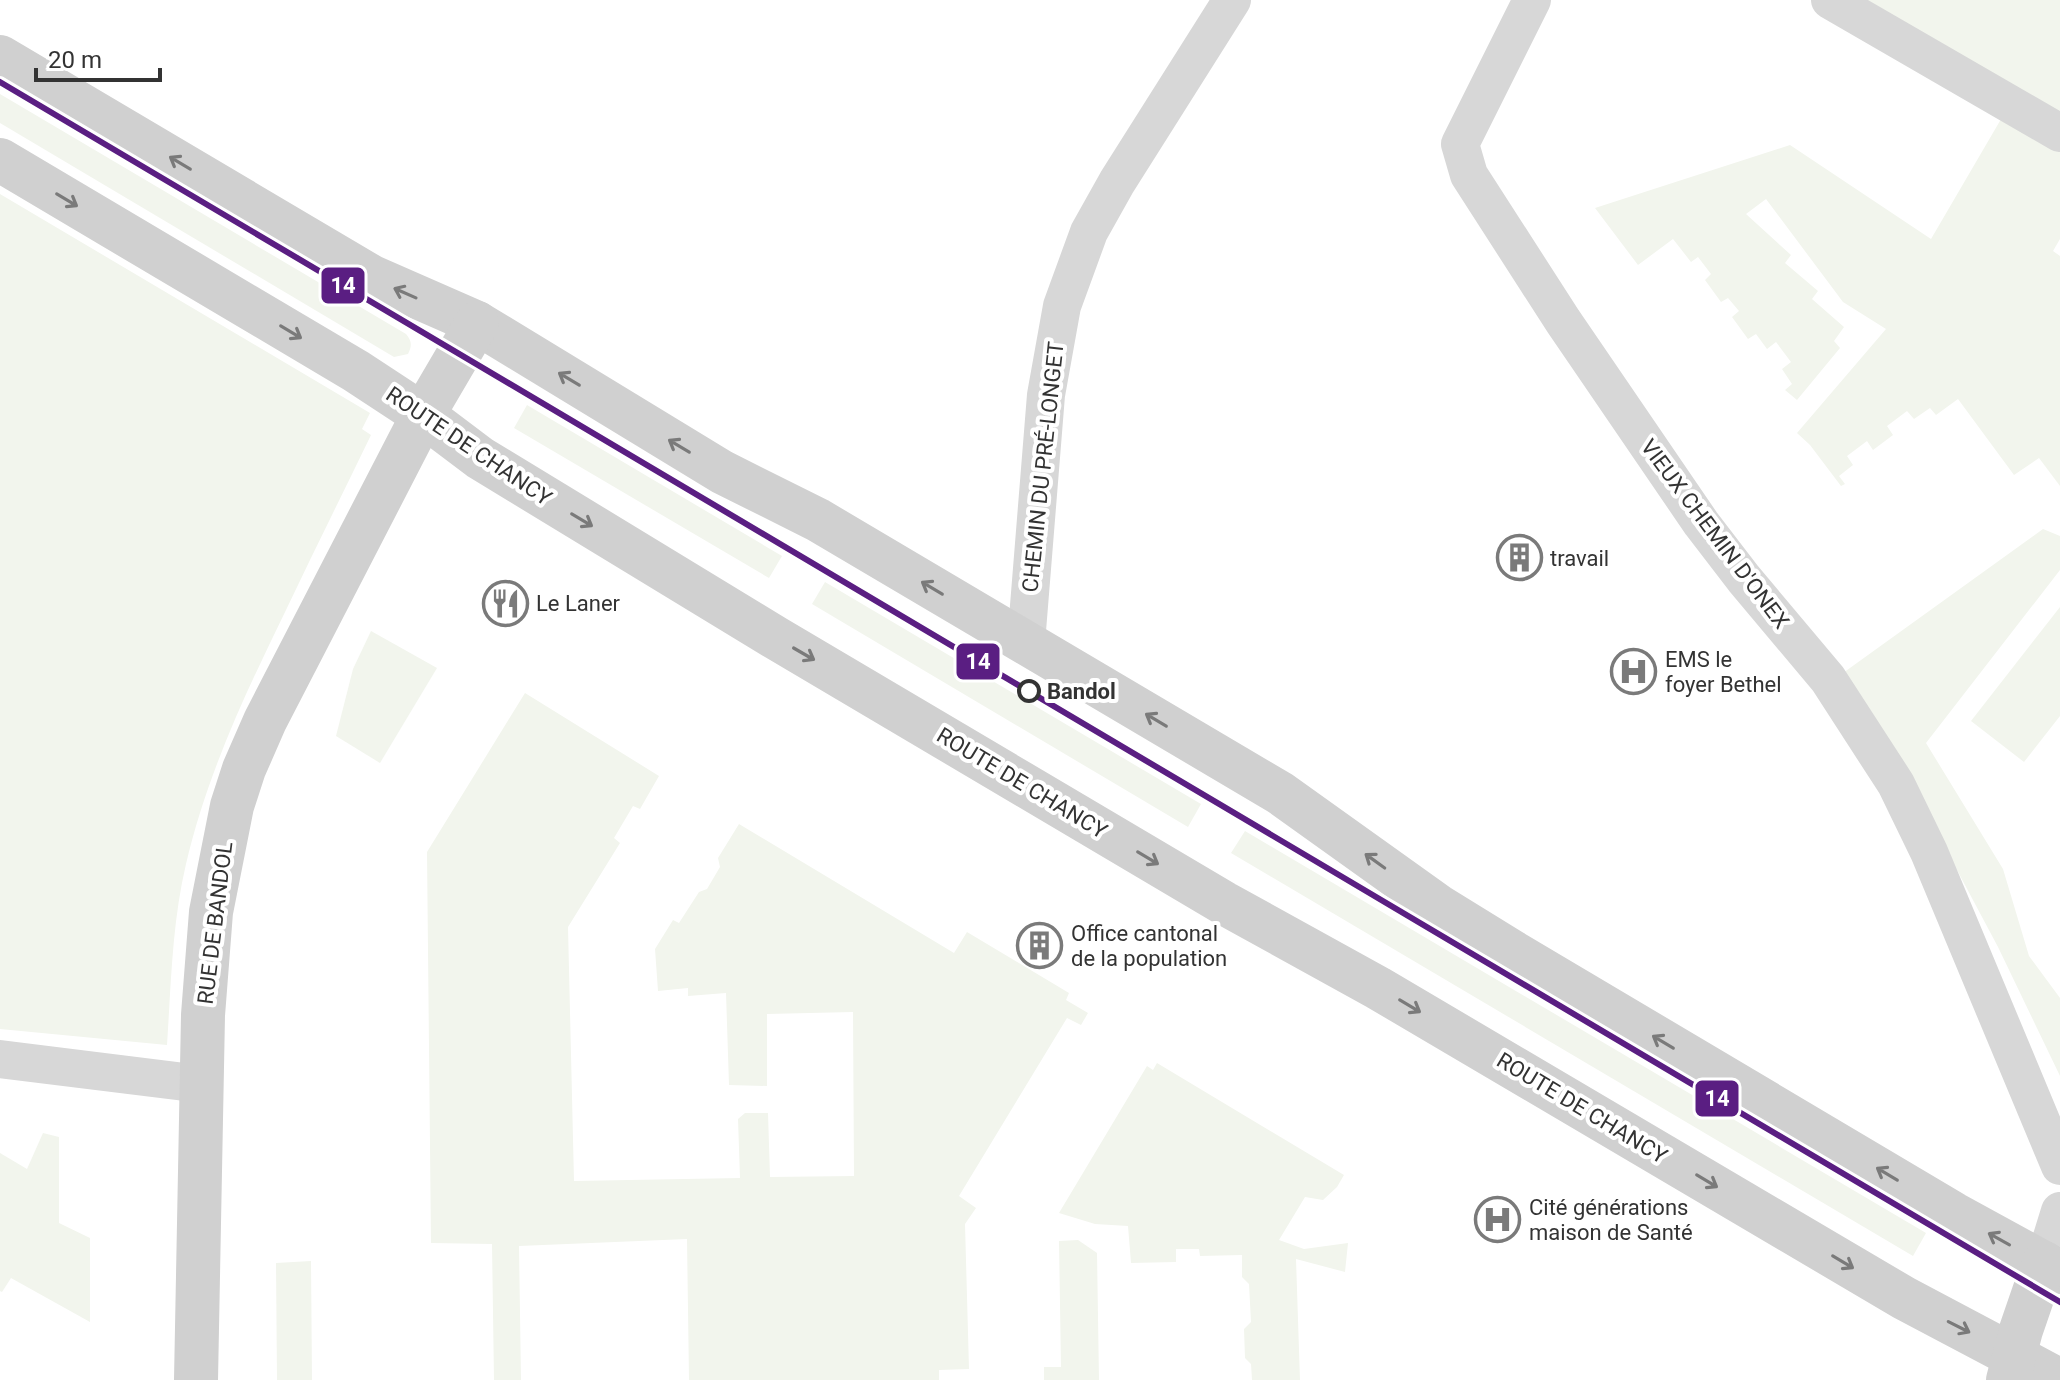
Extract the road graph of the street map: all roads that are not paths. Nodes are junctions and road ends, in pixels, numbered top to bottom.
1 (1232, 0) edge
2 (1532, 0) edge
3 (1830, 0) edge
4 (0, 57) edge
5 (2060, 133) edge
6 (0, 160) edge
7 (477, 323) junction
8 (423, 415) junction
9 (1026, 643) junction
10 (0, 1059) edge
11 (201, 1084) junction
12 (2060, 1166) edge
13 (2060, 1211) edge
14 (2052, 1268) edge
15 (2012, 1368) edge
16 (196, 1380) edge
17 (2059, 1380) edge

1 - 9 street, CHEMIN DU PRÉ-LONGET
2 - 12 street, VIEUX CHEMIN D'ONEX
3 - 5 street
7 -> 4 main road
6 -> 8 main road, ROUTE DE CHANCY
7 - 8 main road, RUE DE BANDOL
9 -> 7 main road
8 - 11 main road, RUE DE BANDOL
8 -> 15 main road, ROUTE DE CHANCY
14 -> 9 main road
10 - 11 street
11 - 16 main road, RUE DE BANDOL
13 - 14 street
14 - 15 main road
15 - 17 main road, ROUTE DE CHANCY

